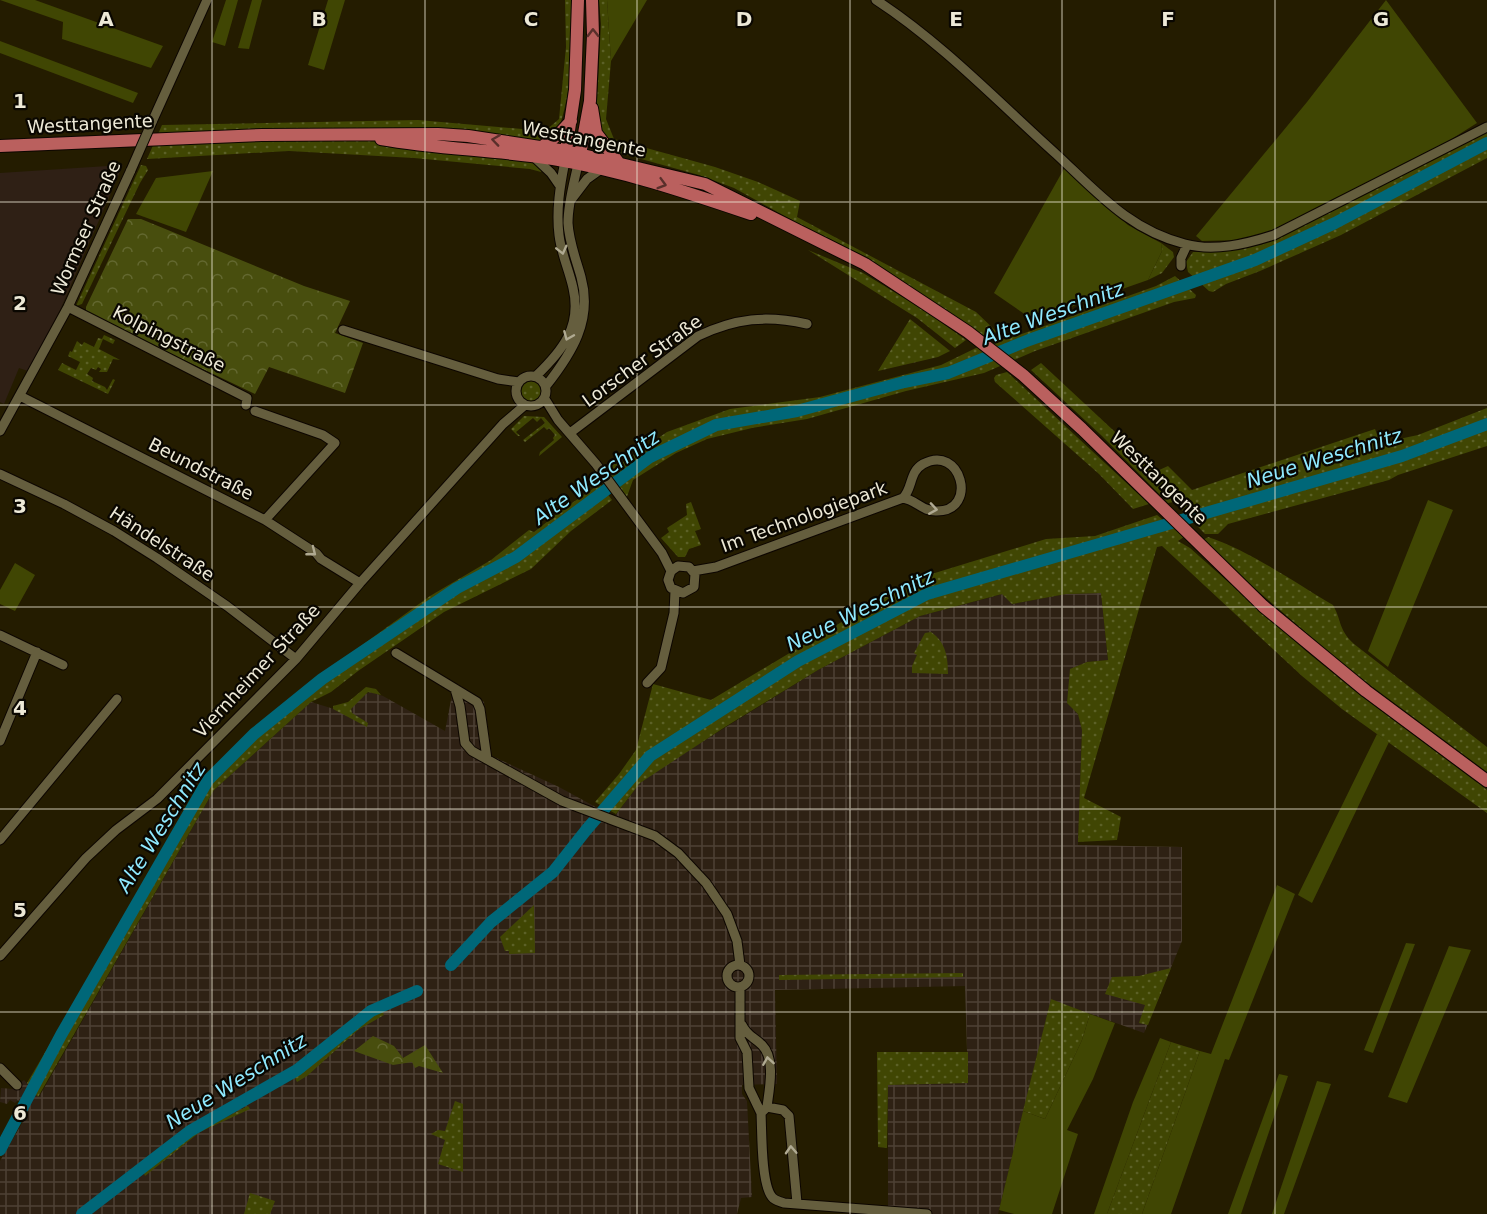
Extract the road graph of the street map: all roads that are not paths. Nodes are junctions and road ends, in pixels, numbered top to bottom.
1 (207, 0) edge
2 (578, 0) edge
3 (592, 0) edge
4 (876, 0) edge
5 (590, 101) junction
6 (571, 122) junction
7 (1487, 127) edge
8 (2, 145) edge
9 (538, 152) junction
10 (565, 156) junction
11 (579, 159) junction
12 (618, 162) junction
13 (601, 169) junction
14 (560, 186) junction
15 (570, 202) junction
16 (788, 226) junction
17 (1187, 245) junction
18 (1182, 266) dead end
19 (68, 307) junction
20 (807, 324) dead end
21 (343, 330) dead end
22 (536, 376) junction
23 (546, 386) junction
24 (519, 394) junction
25 (20, 396) junction
26 (542, 402) junction
27 (246, 405) dead end
28 (255, 411) dead end
29 (0, 431) edge
30 (570, 433) junction
31 (0, 474) edge
32 (903, 498) junction
33 (265, 520) junction
34 (674, 568) junction
35 (694, 575) junction
36 (360, 583) junction
37 (679, 592) junction
38 (0, 635) edge
39 (37, 652) junction
40 (396, 653) dead end
41 (296, 659) junction
42 (63, 665) dead end
43 (647, 683) dead end
44 (455, 689) junction
45 (117, 699) dead end
46 (0, 741) edge
47 (487, 759) junction
48 (1487, 781) edge
49 (0, 840) edge
50 (0, 956) edge
51 (740, 965) junction
52 (740, 987) junction
53 (742, 1024) junction
54 (0, 1068) edge
55 (17, 1086) dead end
56 (764, 1110) junction
57 (797, 1203) junction
58 (927, 1214) edge

1 - 19 street, Wormser Straße, bridge
2 - 6 main road
5 -> 3 main road
4 - 17 street
5 - 11 main road
5 - 12 main road
6 - 9 main road
6 - 10 main road
7 - 17 street
8 - 9 main road, Westtangente
9 - 10 main road, Westtangente
9 - 14 street
10 - 11 main road, Westtangente
10 - 14 street
11 - 12 main road, Westtangente
11 - 13 main road, Westtangente
11 - 15 street
12 - 16 main road, Westtangente
13 - 15 street
13 -> 16 main road, Westtangente
14 -> 22 street
15 - 23 street
16 - 48 main road, Westtangente
17 - 18 street
19 - 25 street, Wormser Straße
19 - 27 street, Kolpingstraße
20 - 30 street, Lorscher Straße
21 - 24 street
22 - 23 street
22 - 24 street
23 - 26 street
24 - 26 street
24 - 36 street, Viernheimer Straße
25 - 29 street, Wormser Straße
25 - 33 street, Beundstraße
26 - 30 street
28 - 33 street
30 - 34 street
31 - 41 street, Händelstraße
32 -> 32 street, Im Technologiepark
32 - 35 street, Im Technologiepark
33 -> 36 street, Beundstraße
34 - 35 street
34 - 37 street
35 - 37 street
36 - 41 street, Viernheimer Straße
37 - 43 street
38 - 39 street
39 - 42 street
39 - 46 street
40 - 44 street
41 - 50 street, Viernheimer Straße
44 - 47 street
44 - 47 street
45 - 49 street
47 - 51 street
51 - 52 street
51 - 52 street
52 - 53 street
53 - 56 street
56 -> 53 street
54 - 55 street
57 -> 56 street
56 - 57 street
57 - 58 street

